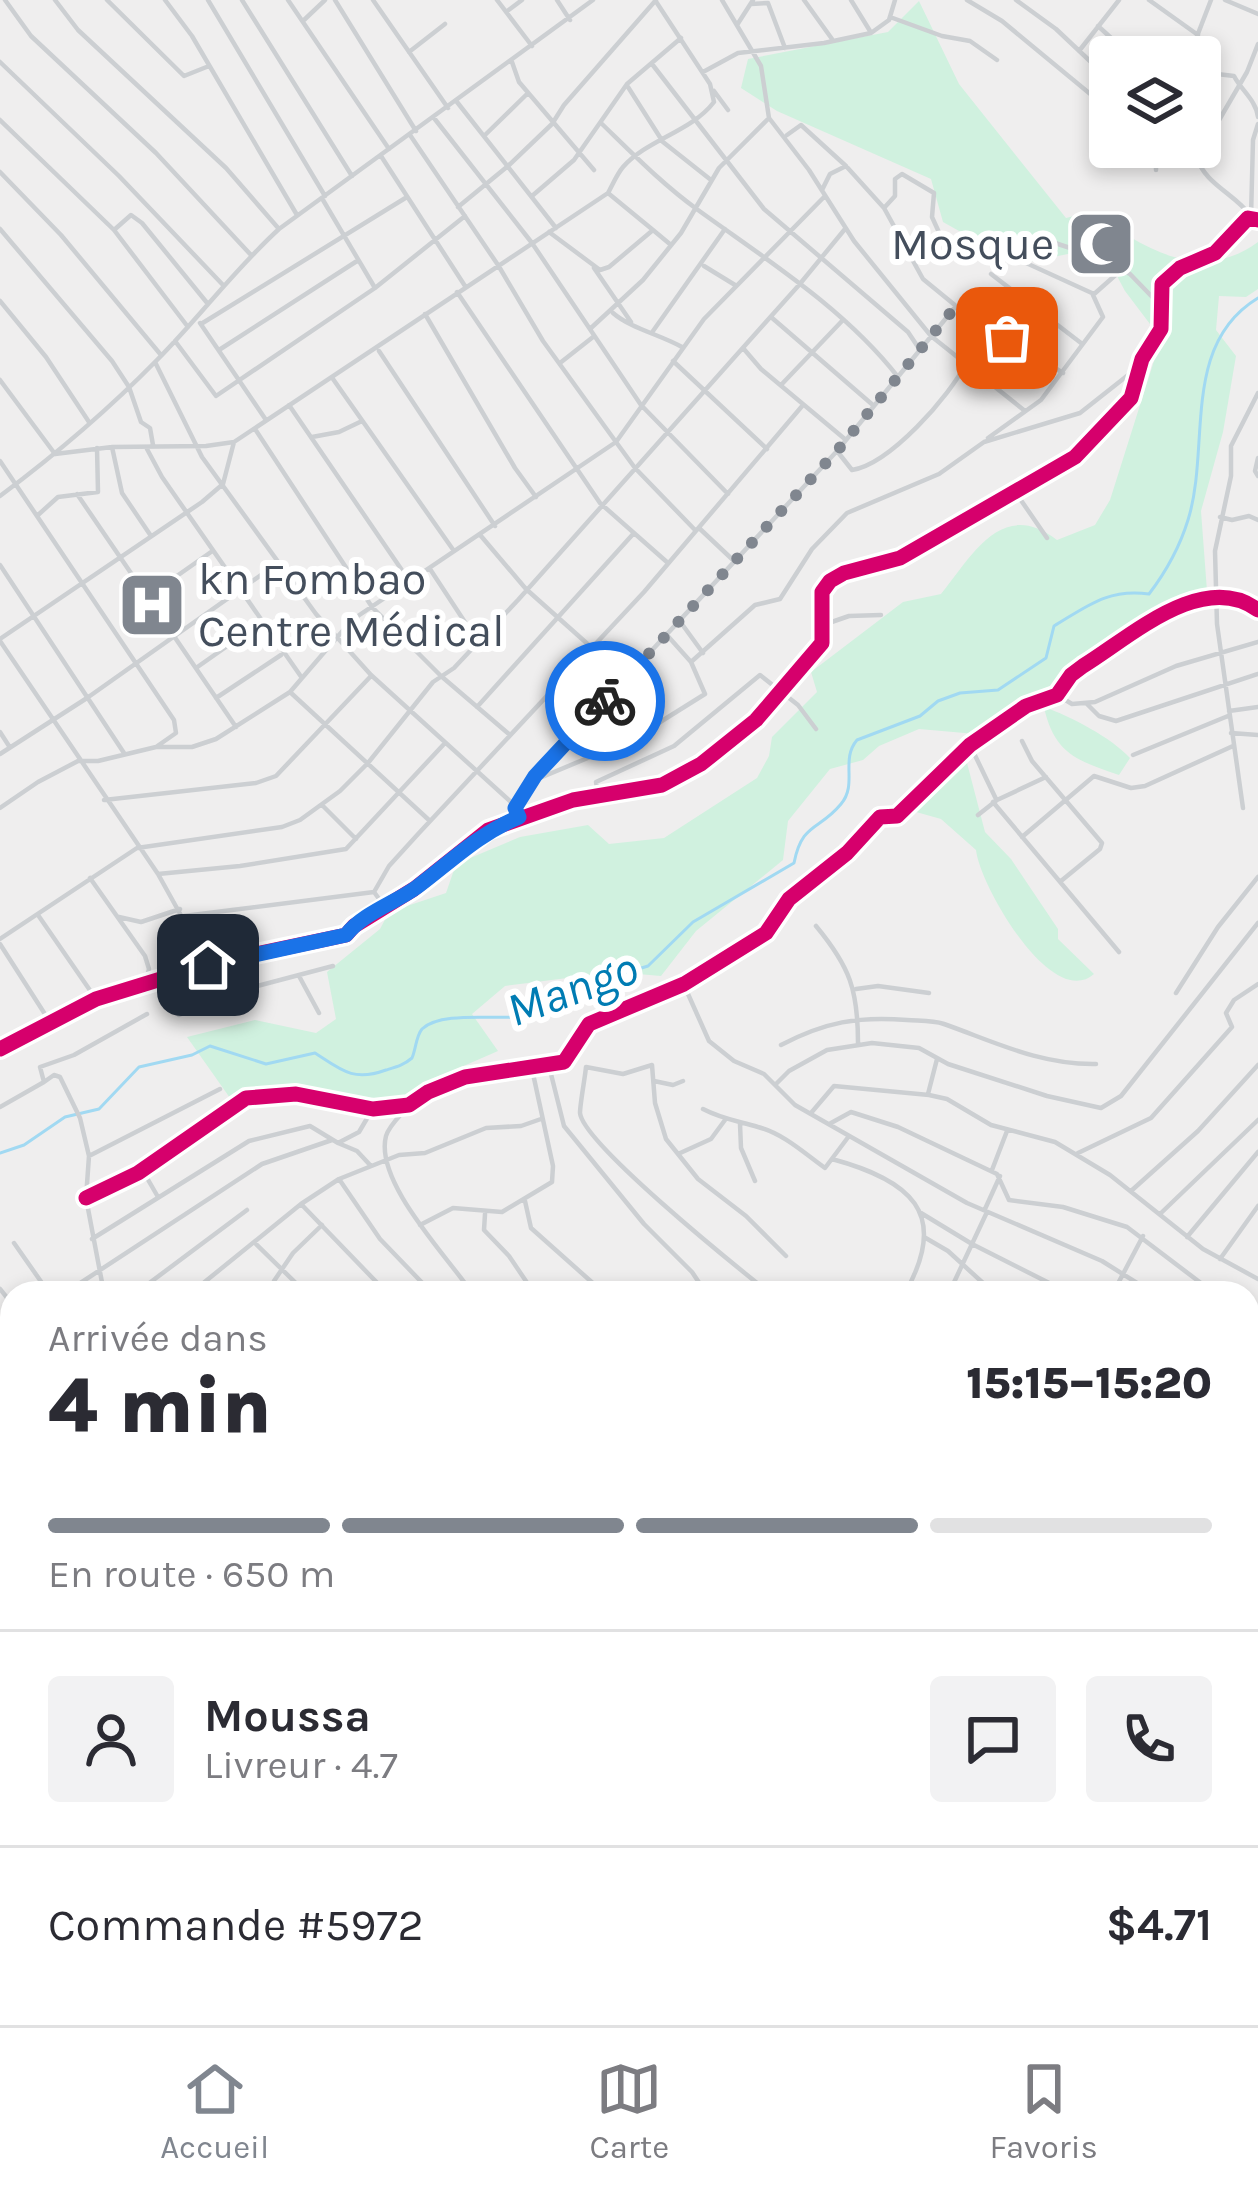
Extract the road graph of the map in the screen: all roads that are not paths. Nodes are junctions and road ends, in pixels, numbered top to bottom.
1 (4, 0) edge
2 (55, 0) edge
3 (107, 0) edge
4 (165, 0) edge
5 (208, 0) edge
6 (242, 0) edge
7 (288, 0) edge
8 (325, 0) edge
9 (335, 0) edge
10 (373, 0) edge
11 (497, 0) edge
12 (522, 0) edge
13 (557, 0) edge
14 (593, 0) edge
15 (655, 0) edge
16 (722, 0) edge
17 (804, 0) edge
18 (851, 0) edge
19 (895, 0) edge
20 (967, 0) edge
21 (1016, 0) edge
22 (1119, 0) edge
23 (1148, 0) edge
24 (1211, 0) edge
25 (1225, 0) edge
26 (752, 2) edge
27 (506, 12) junction
28 (1258, 14) edge
29 (890, 17) junction
30 (304, 20) junction
31 (570, 20) junction
32 (445, 25) dead end
33 (737, 25) junction
34 (1098, 26) junction
35 (871, 33) junction
36 (1198, 35) joint
37 (1109, 36) edge
38 (681, 38) junction
39 (833, 41) junction
40 (1258, 44) edge
41 (532, 46) junction
42 (785, 48) junction
43 (409, 52) junction
44 (1079, 52) junction
45 (755, 53) junction
46 (997, 60) dead end
47 (1089, 61) edge
48 (0, 62) edge
49 (512, 62) junction
50 (652, 64) junction
51 (208, 66) junction
52 (703, 72) junction
53 (1221, 75) edge
54 (627, 84) junction
55 (1238, 86) junction
56 (713, 91) junction
57 (528, 93) junction
58 (1089, 93) edge
59 (457, 102) junction
60 (448, 108) junction
61 (728, 110) dead end
62 (434, 118) junction
63 (769, 118) junction
64 (0, 120) edge
65 (693, 120) junction
66 (1258, 120) edge
67 (601, 123) junction
68 (552, 124) junction
69 (413, 133) junction
70 (484, 136) junction
71 (785, 137) junction
72 (663, 142) junction
73 (389, 150) junction
74 (578, 152) junction
75 (381, 156) junction
76 (634, 157) junction
77 (726, 161) junction
78 (508, 166) junction
79 (846, 166) junction
80 (594, 170) dead end
81 (0, 172) edge
82 (352, 176) junction
83 (711, 180) junction
84 (483, 186) junction
85 (608, 193) junction
86 (823, 193) junction
87 (532, 196) junction
88 (323, 197) junction
89 (407, 197) junction
90 (458, 207) junction
91 (694, 208) junction
92 (884, 208) junction
93 (298, 215) junction
94 (464, 216) junction
95 (1255, 219) edge
96 (725, 229) junction
97 (845, 229) junction
98 (0, 230) edge
99 (114, 230) junction
100 (279, 230) junction
101 (553, 230) junction
102 (653, 230) junction
103 (788, 230) junction
104 (343, 237) junction
105 (1037, 237) dead end
106 (435, 238) junction
107 (942, 239) dead end
108 (532, 243) junction
109 (671, 245) junction
110 (250, 255) junction
111 (762, 256) junction
112 (821, 257) junction
113 (1013, 257) dead end
114 (357, 261) junction
115 (498, 265) junction
116 (703, 265) junction
117 (594, 268) junction
118 (1120, 272) junction
119 (991, 274) dead end
120 (224, 285) junction
121 (735, 285) junction
122 (799, 285) junction
123 (465, 286) junction
124 (375, 288) junction
125 (457, 292) junction
126 (1094, 294) junction
127 (0, 302) edge
128 (208, 304) junction
129 (1160, 305) junction
130 (956, 306) junction
131 (614, 309) junction
132 (425, 314) junction
133 (771, 317) junction
134 (198, 321) junction
135 (842, 321) junction
136 (188, 327) junction
137 (590, 328) junction
138 (653, 331) junction
139 (595, 335) junction
140 (931, 336) junction
141 (176, 341) junction
142 (1081, 344) junction
143 (682, 347) junction
144 (743, 347) junction
145 (219, 350) junction
146 (378, 350) junction
147 (920, 350) junction
148 (811, 354) junction
149 (158, 359) junction
150 (673, 361) junction
151 (967, 362) junction
152 (560, 363) junction
153 (1138, 367) junction
154 (1064, 374) junction
155 (898, 377) junction
156 (333, 379) junction
157 (0, 380) edge
158 (240, 382) junction
159 (781, 385) junction
160 (129, 387) junction
161 (705, 391) junction
162 (1258, 393) edge
163 (289, 405) junction
164 (641, 405) junction
165 (802, 405) junction
166 (874, 406) junction
167 (1025, 411) junction
168 (266, 420) junction
169 (362, 421) junction
170 (89, 422) junction
171 (255, 429) junction
172 (669, 432) junction
173 (312, 437) junction
174 (846, 440) junction
175 (234, 442) junction
176 (616, 442) junction
177 (984, 442) junction
178 (196, 446) junction
179 (112, 447) junction
180 (150, 447) junction
181 (98, 448) junction
182 (767, 449) junction
183 (837, 451) junction
184 (56, 454) junction
185 (1258, 459) edge
186 (0, 461) edge
187 (635, 468) junction
188 (575, 470) junction
189 (1258, 476) edge
190 (16, 484) junction
191 (223, 484) junction
192 (1015, 492) junction
193 (77, 494) junction
194 (728, 494) junction
195 (0, 496) edge
196 (536, 497) junction
197 (600, 503) junction
198 (188, 513) junction
199 (38, 514) junction
200 (1220, 517) junction
201 (1258, 520) edge
202 (495, 526) junction
203 (697, 530) junction
204 (634, 533) junction
205 (152, 536) junction
206 (481, 536) junction
207 (1046, 538) dead end
208 (213, 551) junction
209 (456, 553) junction
210 (119, 558) junction
211 (733, 560) junction
212 (278, 563) junction
213 (668, 563) junction
214 (0, 565) edge
215 (430, 569) junction
216 (410, 582) junction
217 (84, 585) junction
218 (526, 589) junction
219 (240, 592) junction
220 (147, 596) junction
221 (1216, 597) junction
222 (372, 607) junction
223 (1258, 610) edge
224 (35, 616) junction
225 (881, 616) dead end
226 (558, 619) junction
227 (679, 620) junction
228 (261, 623) junction
229 (824, 625) junction
230 (667, 634) junction
231 (174, 636) junction
232 (335, 636) junction
233 (0, 640) edge
234 (478, 642) junction
235 (1258, 642) edge
236 (590, 651) junction
237 (1221, 651) junction
238 (703, 652) junction
239 (284, 653) junction
240 (138, 662) junction
241 (691, 662) junction
242 (196, 668) junction
243 (1258, 674) edge
244 (371, 675) junction
245 (441, 676) junction
246 (302, 678) junction
247 (621, 684) junction
248 (1227, 684) junction
249 (782, 690) junction
250 (290, 692) junction
251 (1057, 695) junction
252 (87, 698) junction
253 (216, 698) junction
254 (608, 698) junction
255 (1088, 704) junction
256 (477, 707) junction
257 (1258, 707) edge
258 (412, 710) junction
259 (1229, 713) junction
260 (51, 719) junction
261 (326, 726) junction
262 (237, 729) junction
263 (816, 729) dead end
264 (0, 732) edge
265 (1231, 733) junction
266 (510, 735) junction
267 (1258, 736) edge
268 (632, 740) junction
269 (1022, 741) dead end
270 (445, 743) junction
271 (970, 745) junction
272 (9, 746) junction
273 (1233, 746) junction
274 (156, 747) junction
275 (124, 753) junction
276 (0, 754) edge
277 (1133, 755) dead end
278 (78, 761) junction
279 (368, 763) junction
280 (477, 772) junction
281 (1046, 777) junction
282 (532, 781) junction
283 (400, 793) junction
284 (598, 795) junction
285 (104, 800) junction
286 (995, 801) junction
287 (1065, 802) junction
288 (322, 804) junction
289 (0, 807) edge
290 (1243, 808) dead end
291 (517, 813) junction
292 (978, 815) dead end
293 (430, 821) junction
294 (1022, 837) junction
295 (356, 839) junction
296 (137, 848) junction
297 (158, 874) junction
298 (1258, 877) edge
299 (90, 878) junction
300 (1061, 881) junction
301 (374, 892) junction
302 (385, 907) junction
303 (37, 913) junction
304 (182, 913) junction
305 (119, 917) junction
306 (141, 922) junction
307 (1258, 923) edge
308 (816, 926) dead end
309 (133, 937) junction
310 (0, 941) edge
311 (1120, 952) dead end
312 (208, 965) junction
313 (333, 966) dead end
314 (176, 974) junction
315 (299, 975) junction
316 (684, 984) junction
317 (1258, 984) edge
318 (143, 985) junction
319 (856, 989) junction
320 (929, 993) dead end
321 (1176, 993) dead end
322 (95, 999) junction
323 (189, 1010) junction
324 (319, 1013) dead end
325 (147, 1014) dead end
326 (179, 1016) dead end
327 (857, 1017) junction
328 (50, 1022) junction
329 (858, 1043) junction
330 (782, 1045) dead end
331 (0, 1048) edge
332 (937, 1059) junction
333 (1096, 1064) dead end
334 (1258, 1065) edge
335 (549, 1066) junction
336 (532, 1069) junction
337 (654, 1081) junction
338 (682, 1081) dead end
339 (44, 1082) junction
340 (775, 1085) junction
341 (220, 1089) dead end
342 (928, 1094) junction
343 (409, 1105) junction
344 (0, 1107) edge
345 (373, 1109) junction
346 (703, 1109) dead end
347 (811, 1113) junction
348 (541, 1118) junction
349 (725, 1120) junction
350 (1258, 1120) edge
351 (740, 1124) junction
352 (829, 1124) junction
353 (1007, 1130) junction
354 (849, 1136) junction
355 (335, 1141) junction
356 (1258, 1152) edge
357 (1078, 1153) junction
358 (678, 1154) junction
359 (89, 1156) junction
360 (832, 1159) junction
361 (386, 1161) junction
362 (371, 1166) junction
363 (142, 1170) junction
364 (992, 1170) junction
365 (1000, 1176) junction
366 (339, 1179) junction
367 (755, 1181) dead end
368 (1131, 1191) junction
369 (158, 1197) junction
370 (86, 1198) junction
371 (525, 1202) junction
372 (301, 1204) junction
373 (1258, 1206) edge
374 (247, 1210) dead end
375 (485, 1212) junction
376 (985, 1212) junction
377 (921, 1213) junction
378 (1160, 1214) junction
379 (420, 1225) junction
380 (322, 1226) junction
381 (1143, 1236) junction
382 (924, 1237) junction
383 (1187, 1237) junction
384 (92, 1239) junction
385 (14, 1243) dead end
386 (255, 1243) junction
387 (972, 1244) junction
388 (786, 1256) dead end
389 (1220, 1259) junction
390 (962, 1262) junction
391 (1258, 1263) edge
392 (282, 1266) junction
393 (98, 1272) junction
394 (1124, 1273) junction
395 (1250, 1275) junction
396 (1258, 1279) edge
397 (41, 1281) edge
398 (85, 1281) edge
399 (101, 1281) edge
400 (152, 1281) edge
401 (207, 1281) edge
402 (274, 1281) edge
403 (295, 1281) edge
404 (375, 1281) edge
405 (420, 1281) edge
406 (463, 1281) edge
407 (525, 1281) edge
408 (591, 1281) edge
409 (698, 1281) edge
410 (754, 1281) edge
411 (911, 1281) edge
412 (955, 1281) edge
413 (982, 1281) edge
414 (1045, 1281) edge
415 (1120, 1281) edge
416 (1136, 1281) edge
417 (1199, 1281) edge

1 - 110 street
2 - 100 street
3 - 51 street
4 - 51 street
5 - 88 street
6 - 82 street
7 - 30 street
8 - 30 street
9 - 69 street
10 - 43 street
11 - 27 street
12 - 27 street
13 - 31 street
14 - 31 street
15 - 38 street
15 - 68 street
16 - 33 street
17 - 39 street
18 - 35 street
19 - 29 street
20 - 58 street
21 - 44 street
22 - 34 street
23 - 36 street
24 - 36 street
25 - 28 street
26 - 33 street
26 - 42 street
27 - 41 street
29 - 35 street
29 - 46 street
30 - 73 street
31 - 41 street
32 - 43 street
33 - 45 street
34 - 37 street
34 - 44 street
35 - 39 street
38 - 50 street
38 - 52 street
39 - 42 street
40 - 55 street
41 - 49 street
42 - 45 street
43 - 60 street
44 - 47 street
45 - 52 street
45 - 63 street
48 - 120 street
49 - 57 street
49 - 59 street
50 - 54 street
50 - 65 street
51 - 93 street
52 - 56 street
53 - 55 street
54 - 67 street
54 - 72 street
55 - 66 street
55 - 95 street
56 - 61 street
56 - 65 street
57 - 68 street
57 - 70 street
59 - 60 street
59 - 70 street
60 - 62 street
62 - 69 street
62 - 84 street
63 - 71 street
63 - 77 street
64 - 99 street
65 - 72 street
65 - 77 street
66 - 95 street
67 - 74 street
67 - 76 street
68 - 74 street
68 - 78 street
69 - 73 street
69 - 90 street
70 - 78 street
71 - 79 street
71 - 86 street
72 - 76 street
72 - 83 street
73 - 75 street
74 - 80 street
74 - 87 street
75 - 82 street
75 - 89 street
76 - 85 street
76 - 91 street
77 - 83 street
77 - 103 street
78 - 84 street
78 - 87 street
79 - 86 street
79 - 92 street
81 - 149 street
82 - 88 street
83 - 91 street
84 - 90 street
84 - 108 street
85 - 101 street
85 - 102 street
86 - 97 street
86 - 103 street
87 - 101 street
88 - 93 street
88 - 104 street
89 - 104 street
89 - 106 street
90 - 94 street
91 - 96 street
91 - 109 street
92 - 107 street
92 - 130 street
93 - 100 street
94 - 106 street
94 - 115 street
95 - 129 street
96 - 111 street
96 - 116 street
97 - 112 street
97 - 140 street
98 - 160 street
99 - 128 street
99 - 136 street
100 - 110 street
101 - 108 street
101 - 117 street
102 - 109 street
102 - 117 street
103 - 111 street
103 - 112 street
104 - 114 street
104 - 134 street
105 - 118 street
106 - 123 street
106 - 124 street
108 - 115 street
108 - 137 street
109 - 131 street
110 - 120 street
111 - 121 street
111 - 122 street
112 - 122 street
112 - 147 street
113 - 126 street
114 - 124 street
114 - 145 street
115 - 123 street
115 - 152 street
116 - 121 street
116 - 138 street
117 - 131 street
118 - 126 street
118 - 129 street
119 - 142 street
120 - 128 street
121 - 143 street
122 - 133 street
122 - 135 street
123 - 125 street
124 - 158 street
125 - 132 street
125 - 188 street
126 - 142 street
127 - 170 street
128 - 134 street
129 - 153 street
130 - 140 street
130 - 154 street
131 - 137 street
131 - 138 street
132 - 146 street
132 - 196 street
133 - 144 street
133 - 148 street
134 - 136 street
134 - 145 street
135 - 148 street
135 - 155 street
136 - 141 street
137 - 139 street
138 - 143 street
139 - 152 street
139 - 164 street
140 - 147 street
140 - 151 street
141 - 149 street
141 - 158 street
142 - 154 street
143 - 150 street
144 - 159 street
144 - 161 street
145 - 158 street
146 - 156 street
146 - 202 street
147 - 155 street
148 - 159 street
148 - 166 street
149 - 160 street
149 - 178 street
150 - 161 street
150 - 164 street
151 - 167 street
151 - 183 street
152 - 176 street
153 - 177 street
153 - 192 street
154 - 167 street
155 - 166 street
156 - 163 street
156 - 169 street
157 - 184 street
158 - 168 street
159 - 165 street
160 - 170 street
160 - 180 street
161 - 172 street
161 - 182 street
162 - 200 street
163 - 168 street
163 - 173 street
164 - 172 street
164 - 176 street
165 - 174 street
165 - 182 street
166 - 174 street
167 - 177 street
168 - 171 street
169 - 173 street
169 - 209 street
170 - 184 street
171 - 175 street
171 - 222 street
172 - 187 street
172 - 194 street
173 - 216 street
174 - 183 street
175 - 178 street
175 - 191 street
176 - 187 street
176 - 188 street
177 - 238 street
178 - 180 street
178 - 191 street
179 - 180 street
179 - 181 street
179 - 205 street
180 - 198 street
181 - 184 street
181 - 193 street
182 - 194 street
183 - 211 street
184 - 190 street
185 - 189 street
186 - 190 street
187 - 197 street
187 - 203 street
188 - 196 street
188 - 197 street
190 - 195 street
190 - 199 street
191 - 198 street
191 - 212 street
192 - 207 street
192 - 229 street
193 - 199 street
193 - 210 street
194 - 203 street
196 - 202 street
197 - 204 street
197 - 218 street
198 - 205 street
198 - 208 street
199 - 217 street
200 - 201 street
200 - 221 street
202 - 206 street
203 - 211 street
203 - 213 street
204 - 213 street
204 - 226 street
205 - 210 street
206 - 209 street
206 - 218 street
208 - 219 street
208 - 220 street
209 - 215 street
210 - 217 street
210 - 220 street
211 - 227 street
212 - 219 street
212 - 232 street
213 - 236 street
214 - 224 street
215 - 216 street
215 - 234 street
216 - 222 street
217 - 224 street
217 - 240 street
218 - 226 street
218 - 234 street
219 - 228 street
219 - 231 street
220 - 231 street
221 - 223 street
221 - 237 street
221 - 251 street
222 - 232 street
222 - 245 street
224 - 233 street
224 - 252 street
225 - 229 street
226 - 236 street
226 - 256 street
227 - 230 street
227 - 238 street
228 - 239 street
228 - 242 street
229 - 249 street
230 - 241 street
230 - 247 street
231 - 240 street
231 - 242 street
232 - 244 street
232 - 246 street
233 - 260 street
234 - 245 street
235 - 237 street
236 - 247 street
236 - 266 street
237 - 248 street
237 - 255 street
238 - 241 street
239 - 246 street
239 - 253 street
240 - 252 street
240 - 274 street
241 - 268 street
242 - 253 street
243 - 248 street
244 - 258 street
244 - 261 street
245 - 256 street
245 - 258 street
246 - 250 street
247 - 254 street
248 - 255 street
248 - 259 street
249 - 263 street
249 - 284 street
249 - 284 street
250 - 261 street
250 - 262 street
251 - 255 street
251 - 271 street
252 - 260 street
252 - 275 street
253 - 262 street
254 - 268 street
254 - 282 street
256 - 266 street
257 - 259 street
258 - 270 street
258 - 279 street
259 - 265 street
259 - 277 street
260 - 272 street
260 - 278 street
261 - 279 street
261 - 285 street
262 - 274 street
264 - 272 street
265 - 267 street
265 - 273 street
266 - 280 street
268 - 282 street
269 - 281 street
270 - 280 street
270 - 283 street
271 - 286 street
271 - 316 street
272 - 276 street
273 - 287 street
273 - 290 street
274 - 275 street
275 - 278 street
278 - 285 street
278 - 289 street
279 - 283 street
279 - 288 street
280 - 291 street
280 - 293 street
281 - 286 street
281 - 287 street
282 - 291 street
283 - 293 street
283 - 295 street
284 - 291 street
285 - 296 street
286 - 292 street
286 - 294 street
287 - 294 street
287 - 300 street
288 - 295 street
288 - 296 street
291 - 302 street
293 - 301 street
294 - 300 street
295 - 297 street
296 - 297 street
296 - 299 street
297 - 304 street
298 - 321 street
299 - 303 street
299 - 305 street
300 - 311 street
301 - 302 street
301 - 304 street
302 - 312 street
303 - 310 street
303 - 322 street
304 - 306 street
304 - 312 street
305 - 306 street
305 - 309 street
306 - 309 street
307 - 332 street
308 - 319 street
309 - 318 street
310 - 328 street
312 - 314 street
313 - 315 street
314 - 318 street
314 - 323 street
315 - 323 street
315 - 324 street
316 - 335 street
316 - 340 street
317 - 357 street
318 - 322 street
319 - 320 street
319 - 327 street
322 - 328 street
323 - 326 street
325 - 339 street
327 - 329 street
327 - 330 street
327 - 333 street
328 - 331 street
329 - 332 street
329 - 340 street
332 - 342 street
334 - 368 street
335 - 336 street
335 - 409 street
336 - 343 street
336 - 348 street
337 - 338 street
337 - 358 street
337 - 410 street
339 - 344 street
339 - 359 street
340 - 347 street
341 - 359 street
342 - 347 street
342 - 353 street
343 - 345 street
343 - 361 street
345 - 355 street
345 - 363 street
346 - 349 street
347 - 352 street
348 - 361 street
348 - 371 street
349 - 351 street
349 - 358 street
350 - 378 street
351 - 360 street
351 - 367 street
352 - 354 street
352 - 364 street
353 - 357 street
353 - 364 street
354 - 360 street
354 - 376 street
355 - 362 street
355 - 369 street
355 - 393 street
356 - 383 street
357 - 368 street
358 - 388 street
359 - 370 street
360 - 377 street
361 - 362 street
361 - 379 street
362 - 366 street
363 - 369 street
363 - 370 street
364 - 365 street
365 - 376 street
365 - 381 street
366 - 372 street
366 - 405 street
368 - 378 street
369 - 384 street
370 - 384 street
371 - 375 street
371 - 408 street
372 - 380 street
372 - 386 street
373 - 389 street
374 - 400 street
375 - 379 street
375 - 407 street
376 - 387 street
376 - 394 street
377 - 382 street
377 - 387 street
378 - 383 street
379 - 406 street
380 - 392 street
380 - 404 street
381 - 394 street
381 - 417 street
382 - 390 street
382 - 411 street
383 - 389 street
384 - 393 street
385 - 397 street
386 - 392 street
386 - 401 street
387 - 390 street
387 - 414 street
389 - 395 street
390 - 412 street
390 - 413 street
391 - 395 street
392 - 402 street
392 - 403 street
393 - 398 street
393 - 399 street
394 - 415 street
394 - 416 street
395 - 396 street

